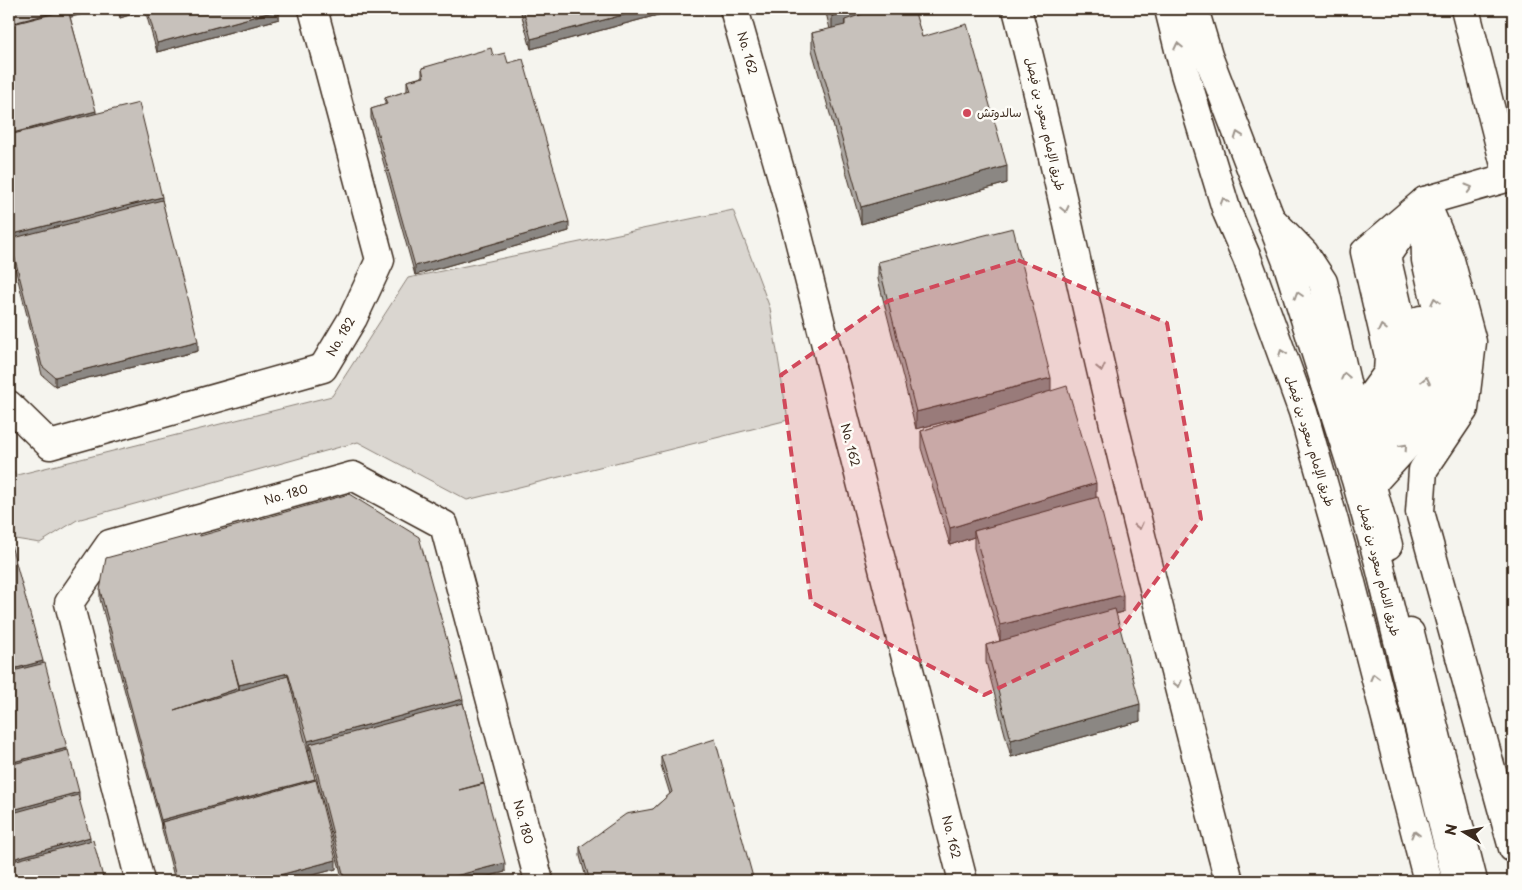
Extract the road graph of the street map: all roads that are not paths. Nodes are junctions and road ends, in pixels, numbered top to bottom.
1 (313, 9) edge
2 (734, 9) edge
3 (1017, 9) edge
4 (1169, 9) edge
5 (1194, 9) edge
6 (1465, 9) edge
7 (1511, 176) edge
8 (1425, 201) junction
9 (1268, 216) junction
10 (9, 405) edge
11 (1360, 438) junction
12 (1372, 484) junction
13 (1397, 584) junction
14 (1389, 612) junction
15 (1513, 848) edge
16 (140, 881) edge
17 (539, 881) edge
18 (963, 881) edge
19 (1229, 881) edge
20 (1428, 881) edge
21 (1457, 881) edge
22 (1473, 881) edge

1 - 10 main road, No. 182
2 - 18 main road, No. 162
3 -> 19 main road, طريق الإمام سعود بن فيصل
20 -> 4 main road, طريق الإمام سعود بن فيصل
9 -> 5 main road
6 - 7 main road
8 -> 7 main road
11 -> 8 main road
11 -> 8 main road
12 -> 8 main road
8 - 15 main road
11 -> 9 main road
14 -> 9 main road, طريق الامام سعود بن فيصل
11 - 12 main road
12 - 13 main road
13 - 14 main road
13 - 22 main road
14 - 21 main road, طريق الامام سعود بن فيصل
16 - 17 main road, No. 180

